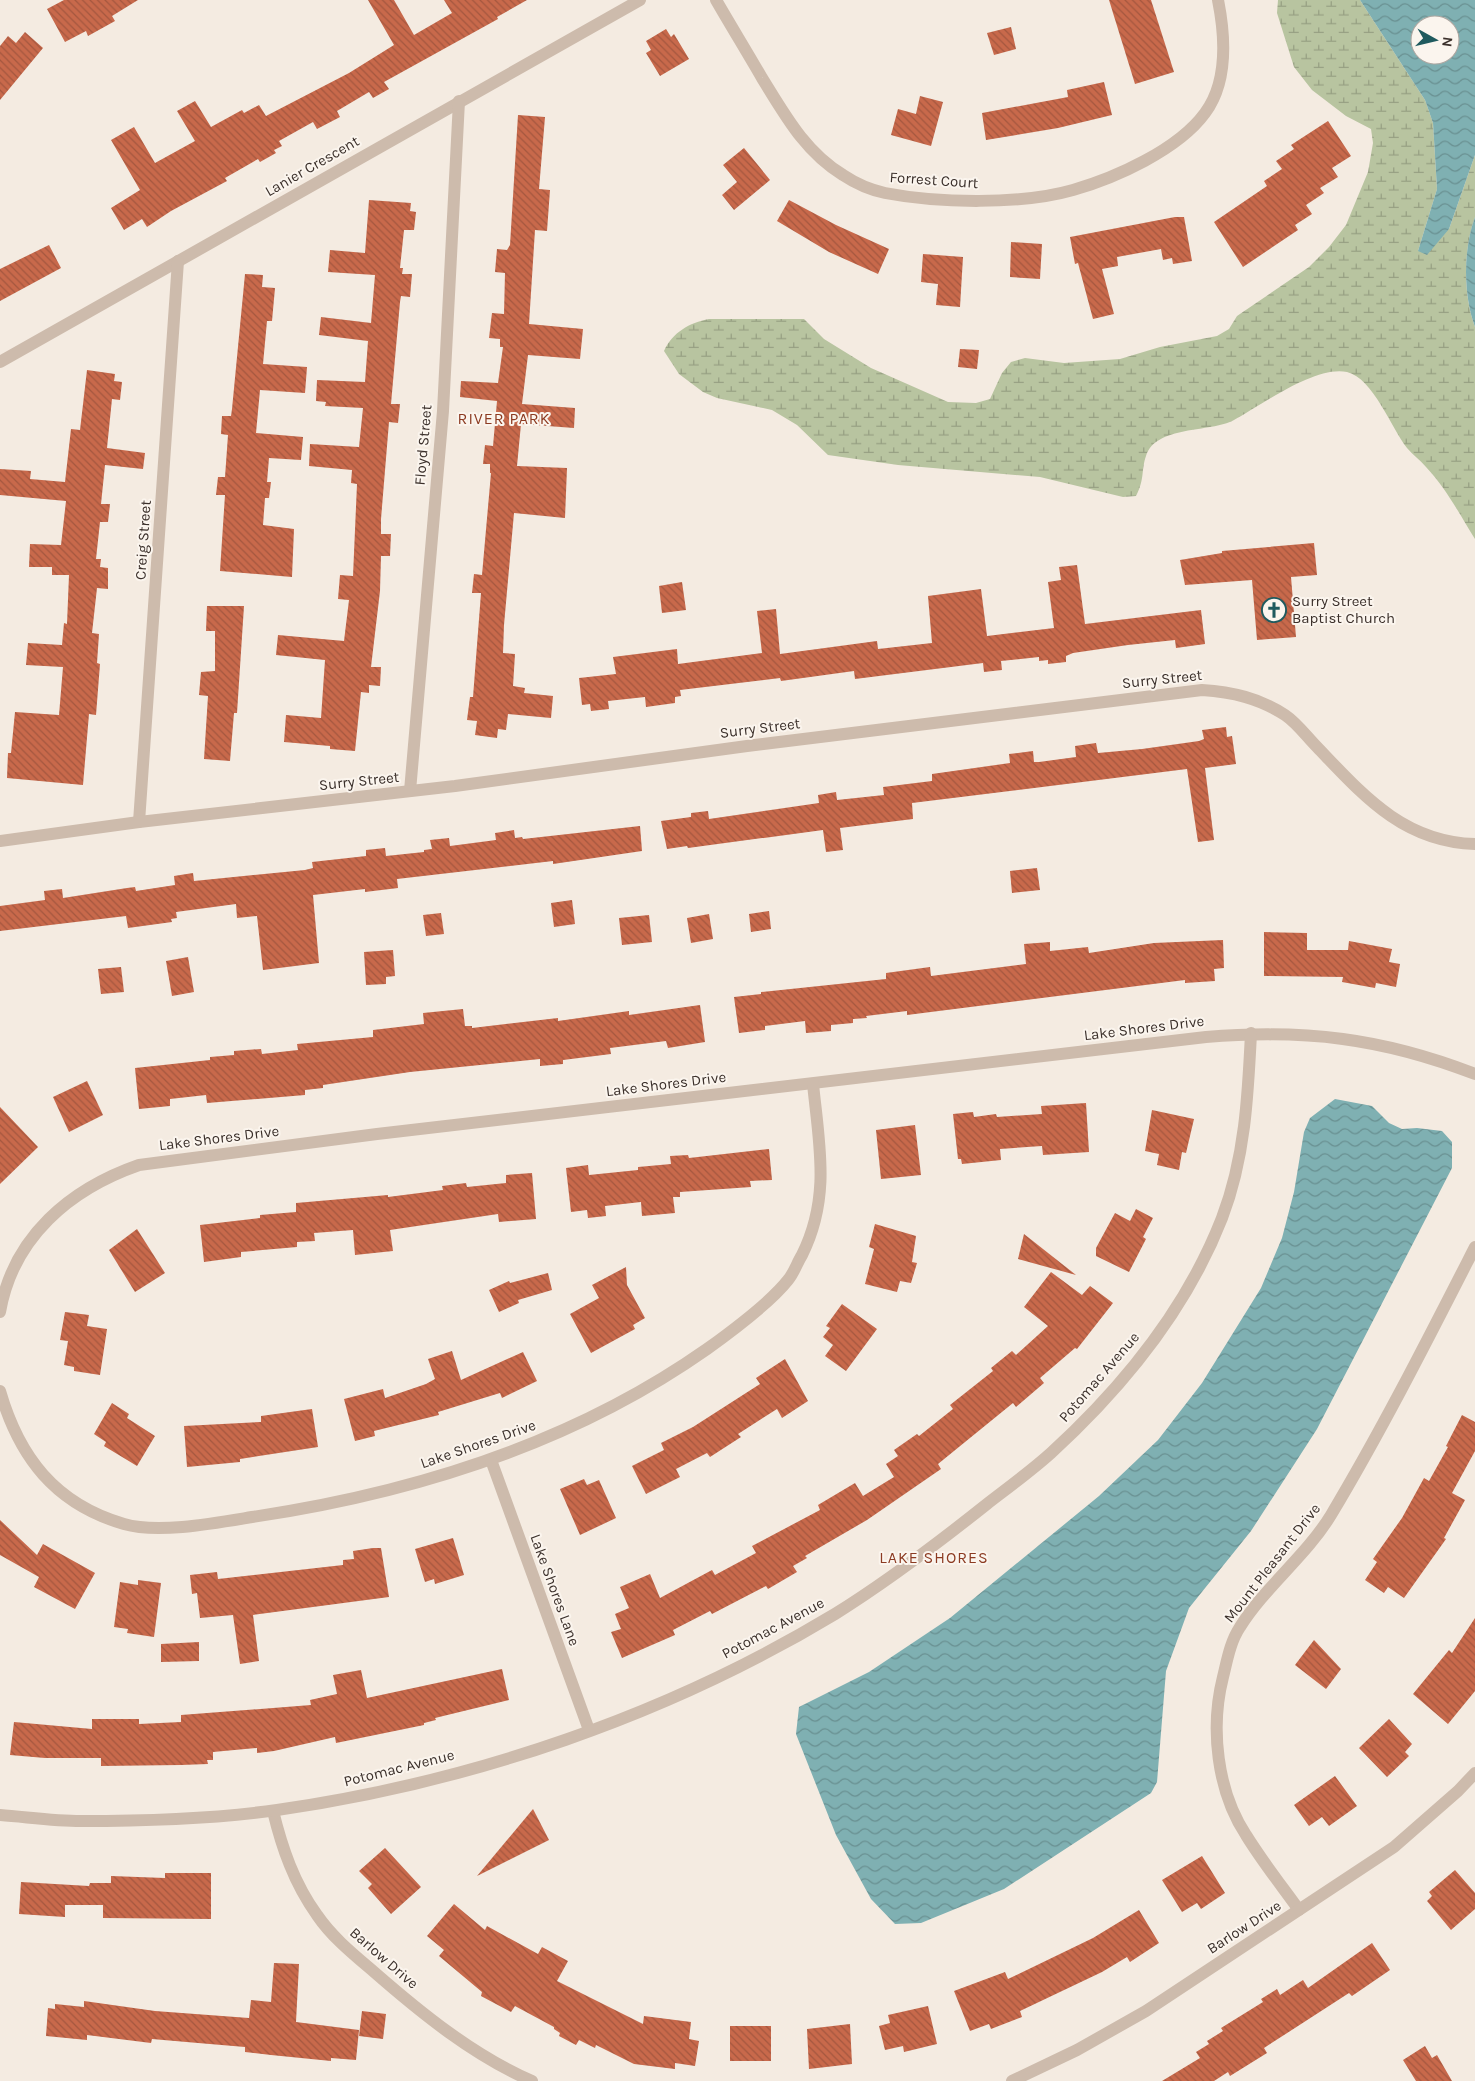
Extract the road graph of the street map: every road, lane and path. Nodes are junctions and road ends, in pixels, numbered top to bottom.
1 (640, 0) edge
2 (716, 0) edge
3 (1218, 0) edge
4 (458, 101) junction
5 (178, 260) junction
6 (0, 362) edge
7 (410, 791) junction
8 (140, 822) junction
9 (0, 841) edge
10 (1475, 844) edge
11 (1251, 1033) junction
12 (1475, 1074) edge
13 (814, 1084) junction
14 (1475, 1246) edge
15 (0, 1312) edge
16 (0, 1391) edge
17 (491, 1460) junction
18 (589, 1730) junction
19 (1475, 1773) edge
20 (273, 1810) junction
21 (0, 1815) edge
22 (1299, 1910) junction
23 (505, 2076) edge
24 (532, 2081) edge
25 (1012, 2081) edge

1 - 4 street, Lanier Crescent
2 - 3 street, Forrest Court
4 - 5 street, Lanier Crescent
4 - 7 street, Floyd Street
5 - 6 street, Lanier Crescent
5 - 8 street, Creig Street
7 - 8 street, Surry Street
7 - 10 street, Surry Street
8 - 9 street, Surry Street
11 - 12 street, Lake Shores Drive
11 - 13 street, Lake Shores Drive
11 - 18 street, Potomac Avenue
13 - 15 street, Lake Shores Drive
13 - 17 street, Lake Shores Drive
14 - 22 street, Mount Pleasant Drive
16 - 17 street, Lake Shores Drive
17 - 18 street, Lake Shores Lane
18 - 20 street, Potomac Avenue
19 - 22 street, Barlow Drive
20 - 21 street, Potomac Avenue
20 - 23 street, Barlow Drive
22 - 25 street, Barlow Drive
23 - 24 street, Barlow Drive

